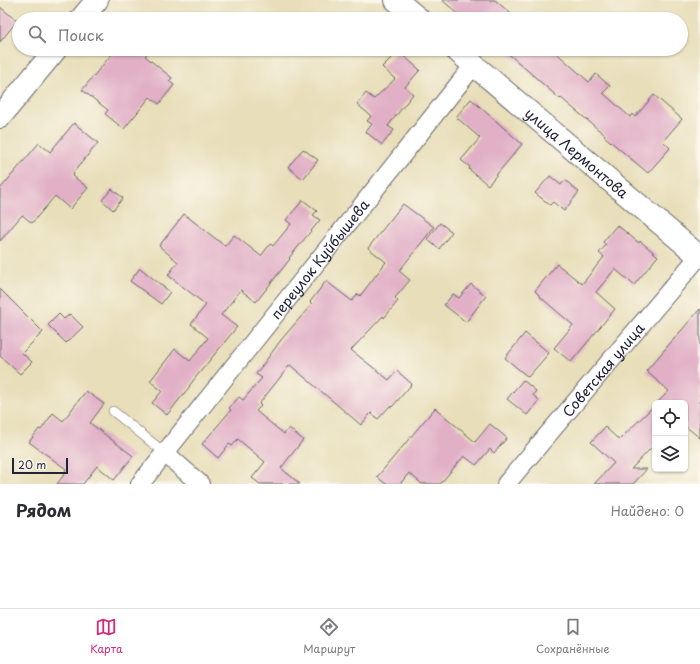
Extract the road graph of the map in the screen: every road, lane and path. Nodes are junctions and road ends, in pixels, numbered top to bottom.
1 (97, 0) edge
2 (396, 0) edge
3 (87, 12) edge
4 (411, 12) edge
5 (50, 56) edge
6 (463, 56) edge
7 (474, 66) junction
8 (0, 117) edge
9 (700, 256) edge
10 (113, 411) dead end
11 (165, 453) junction
12 (140, 484) edge
13 (200, 484) edge
14 (506, 484) edge

1 - 3 main road
2 - 4 main road
5 - 8 main road
6 - 7 main road, улица Лермонтова
7 - 9 main road, улица Лермонтова
7 - 11 street, переулок Куйбышева
9 - 14 street, Советская улица
10 - 11 lane
11 - 12 street, переулок Куйбышева
11 - 13 street

